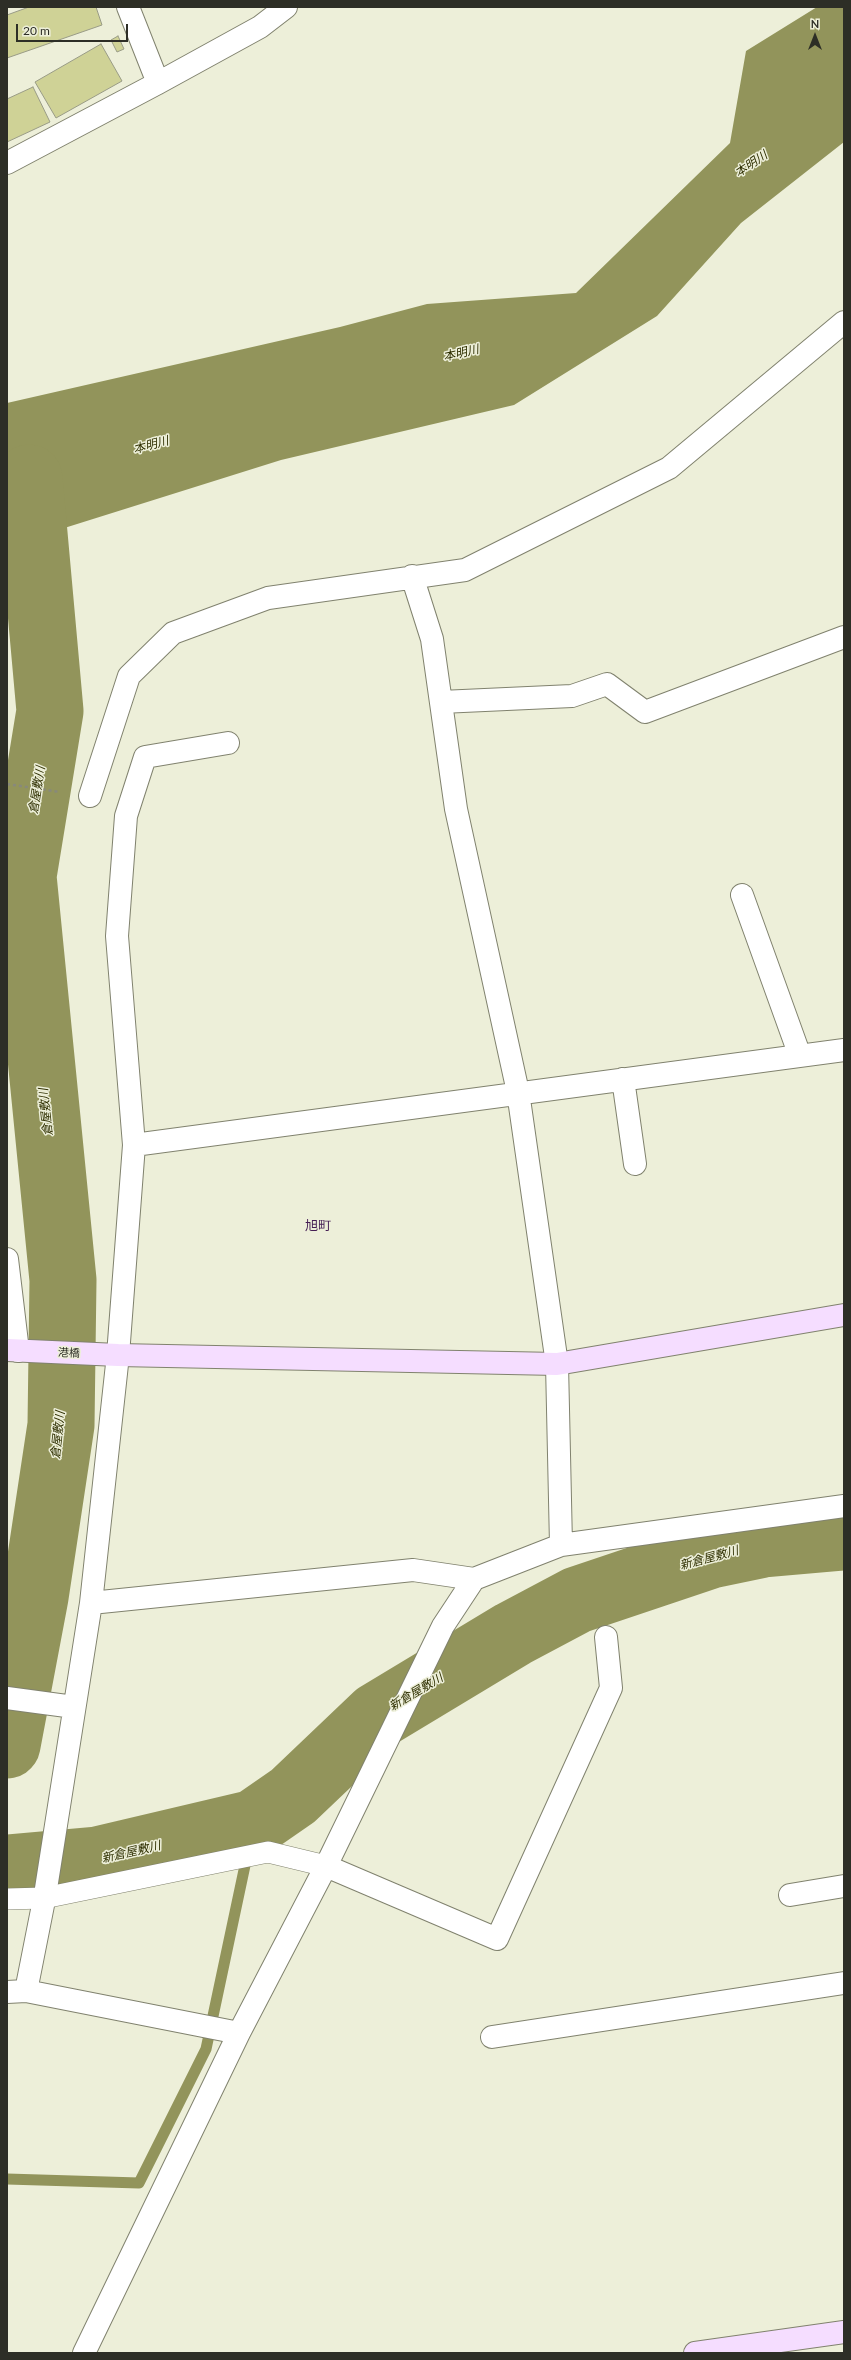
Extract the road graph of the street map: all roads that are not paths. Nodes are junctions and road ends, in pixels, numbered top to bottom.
1 (128, 7) edge
2 (286, 7) edge
3 (158, 84) junction
4 (7, 163) edge
5 (844, 322) edge
6 (412, 576) junction
7 (844, 637) edge
8 (441, 702) junction
9 (228, 743) dead end
10 (90, 796) road end
11 (742, 895) dead end
12 (844, 1050) edge
13 (800, 1056) junction
14 (623, 1079) junction
15 (518, 1092) junction
16 (134, 1145) junction
17 (635, 1164) dead end
18 (7, 1259) edge
19 (844, 1315) edge
20 (13, 1351) edge
21 (118, 1355) junction
22 (557, 1364) junction
23 (844, 1506) edge
24 (562, 1545) junction
25 (474, 1579) junction
26 (91, 1603) junction
27 (606, 1637) dead end
28 (7, 1698) edge
29 (74, 1707) junction
30 (326, 1866) junction
31 (844, 1886) edge
32 (790, 1895) dead end
33 (45, 1896) junction
34 (7, 1899) edge
35 (844, 1984) edge
36 (16, 1992) edge
37 (239, 2034) junction
38 (492, 2037) dead end
39 (844, 2332) edge
40 (84, 2353) edge
41 (696, 2353) edge

1 - 3 street
2 - 3 street
3 - 4 street
5 - 6 street
6 - 8 street
6 - 10 street
7 - 8 street
8 - 15 street
9 - 16 street
11 - 13 street
12 - 13 street
13 - 14 street
14 - 15 street
14 - 17 street
15 - 16 street
15 - 22 street
16 - 21 street
18 - 20 street
19 - 22 street, 港橋
20 - 21 street, 港橋
21 - 22 street, 港橋
21 - 26 street
22 - 24 street
23 - 24 street
24 - 25 street
25 - 26 street
25 - 30 street
26 - 29 street
27 - 30 street
28 - 29 street
29 - 33 street
30 - 33 lane
30 - 37 street
31 - 32 street
33 - 34 lane
33 - 36 street
35 - 38 street
36 - 37 street
37 - 40 street
39 - 41 street

